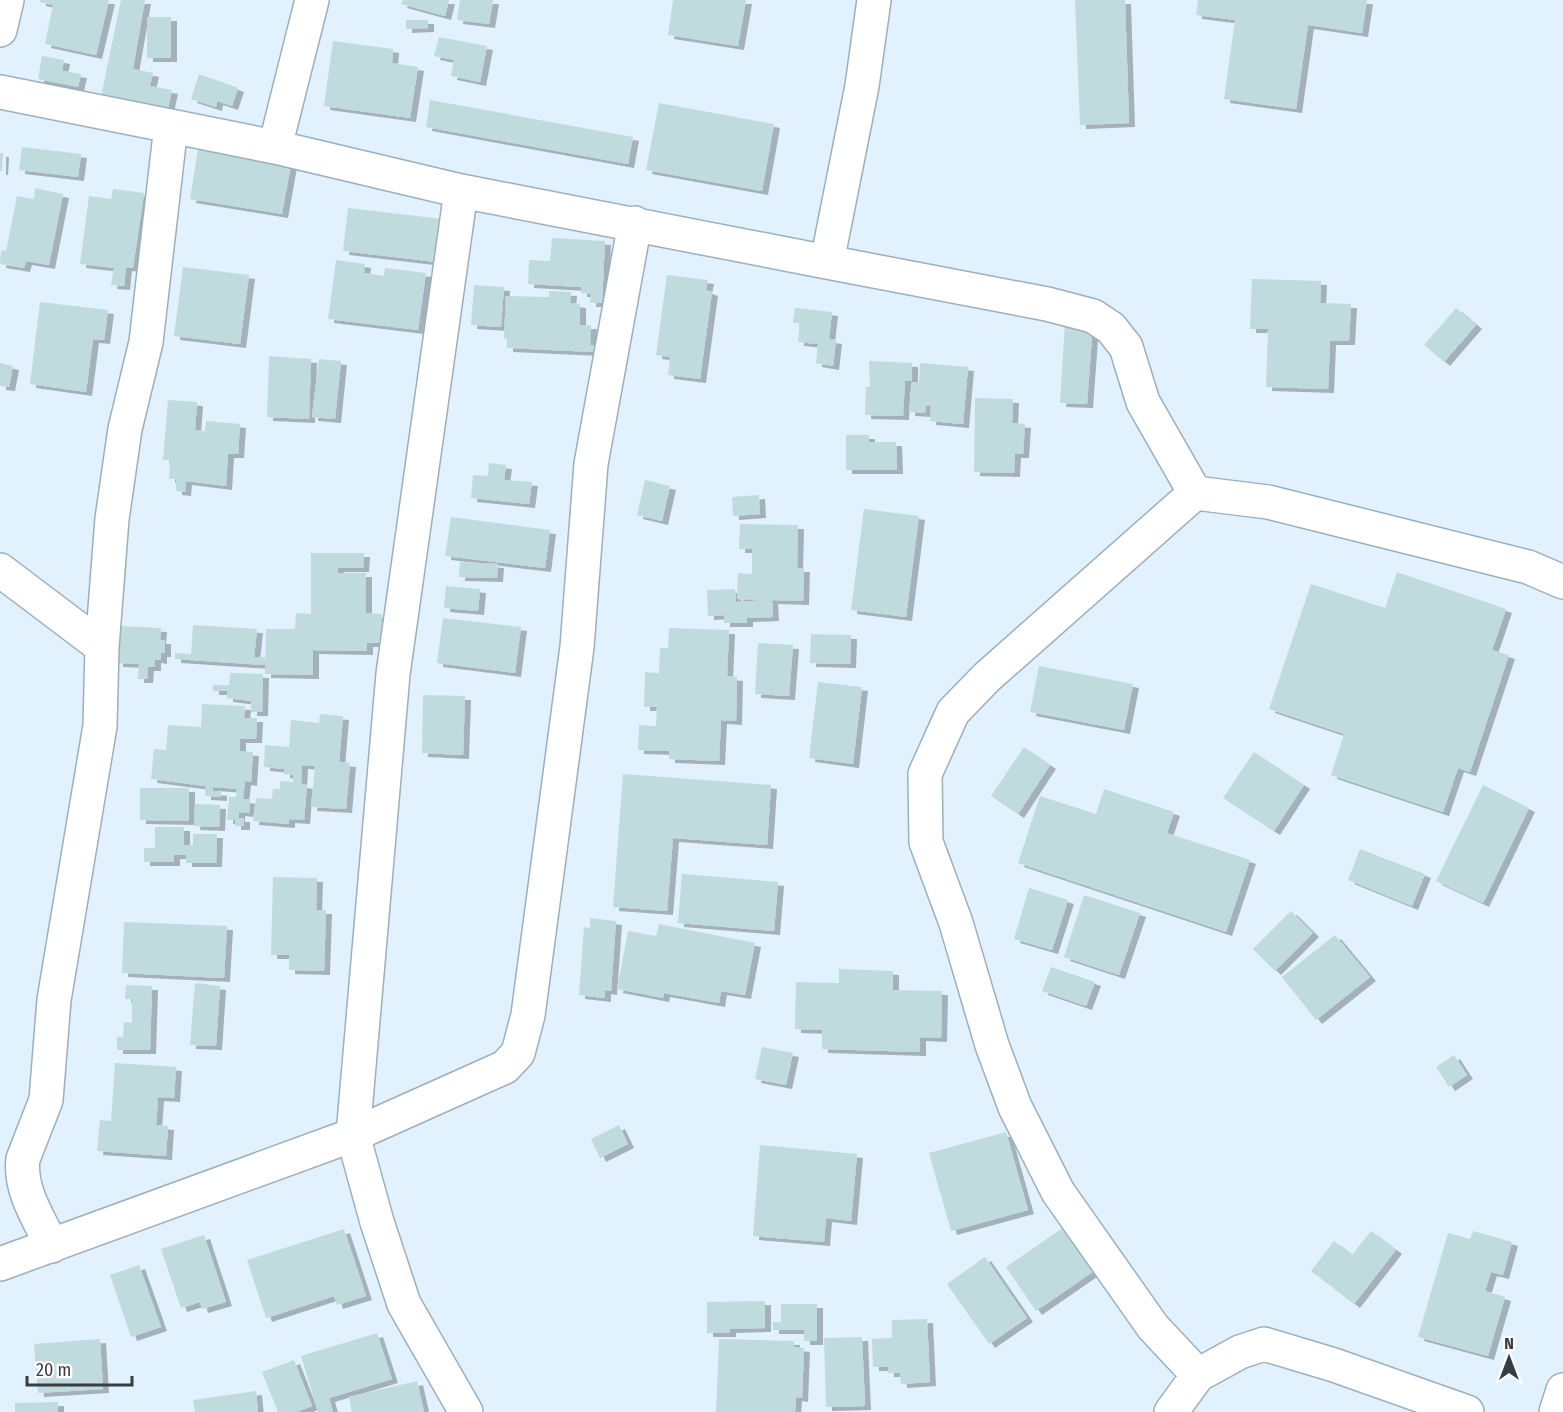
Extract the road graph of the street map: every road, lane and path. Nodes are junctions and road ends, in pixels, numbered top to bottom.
1 (7, 0) edge
2 (312, 0) edge
3 (874, 0) edge
4 (0, 30) edge
5 (0, 92) edge
6 (171, 126) junction
7 (275, 147) junction
8 (461, 191) junction
9 (635, 223) junction
10 (827, 262) junction
11 (1195, 493) junction
12 (0, 570) edge
13 (1563, 582) edge
14 (102, 647) junction
15 (353, 1135) junction
16 (52, 1246) junction
17 (0, 1264) edge
18 (1198, 1376) junction
19 (1563, 1390) edge
20 (466, 1412) edge
21 (1171, 1412) edge
22 (1467, 1412) edge
23 (1556, 1412) edge

1 - 4 street
2 - 7 street
3 - 10 street
5 - 6 street
6 - 7 street
6 - 14 street
7 - 8 street
8 - 9 street
8 - 15 street
9 - 10 street
9 - 15 street
10 - 11 street
11 - 13 street
11 - 18 street
12 - 14 street
14 - 16 street
15 - 16 street
15 - 20 street
16 - 17 street
18 - 21 street
18 - 22 street
19 - 23 street

